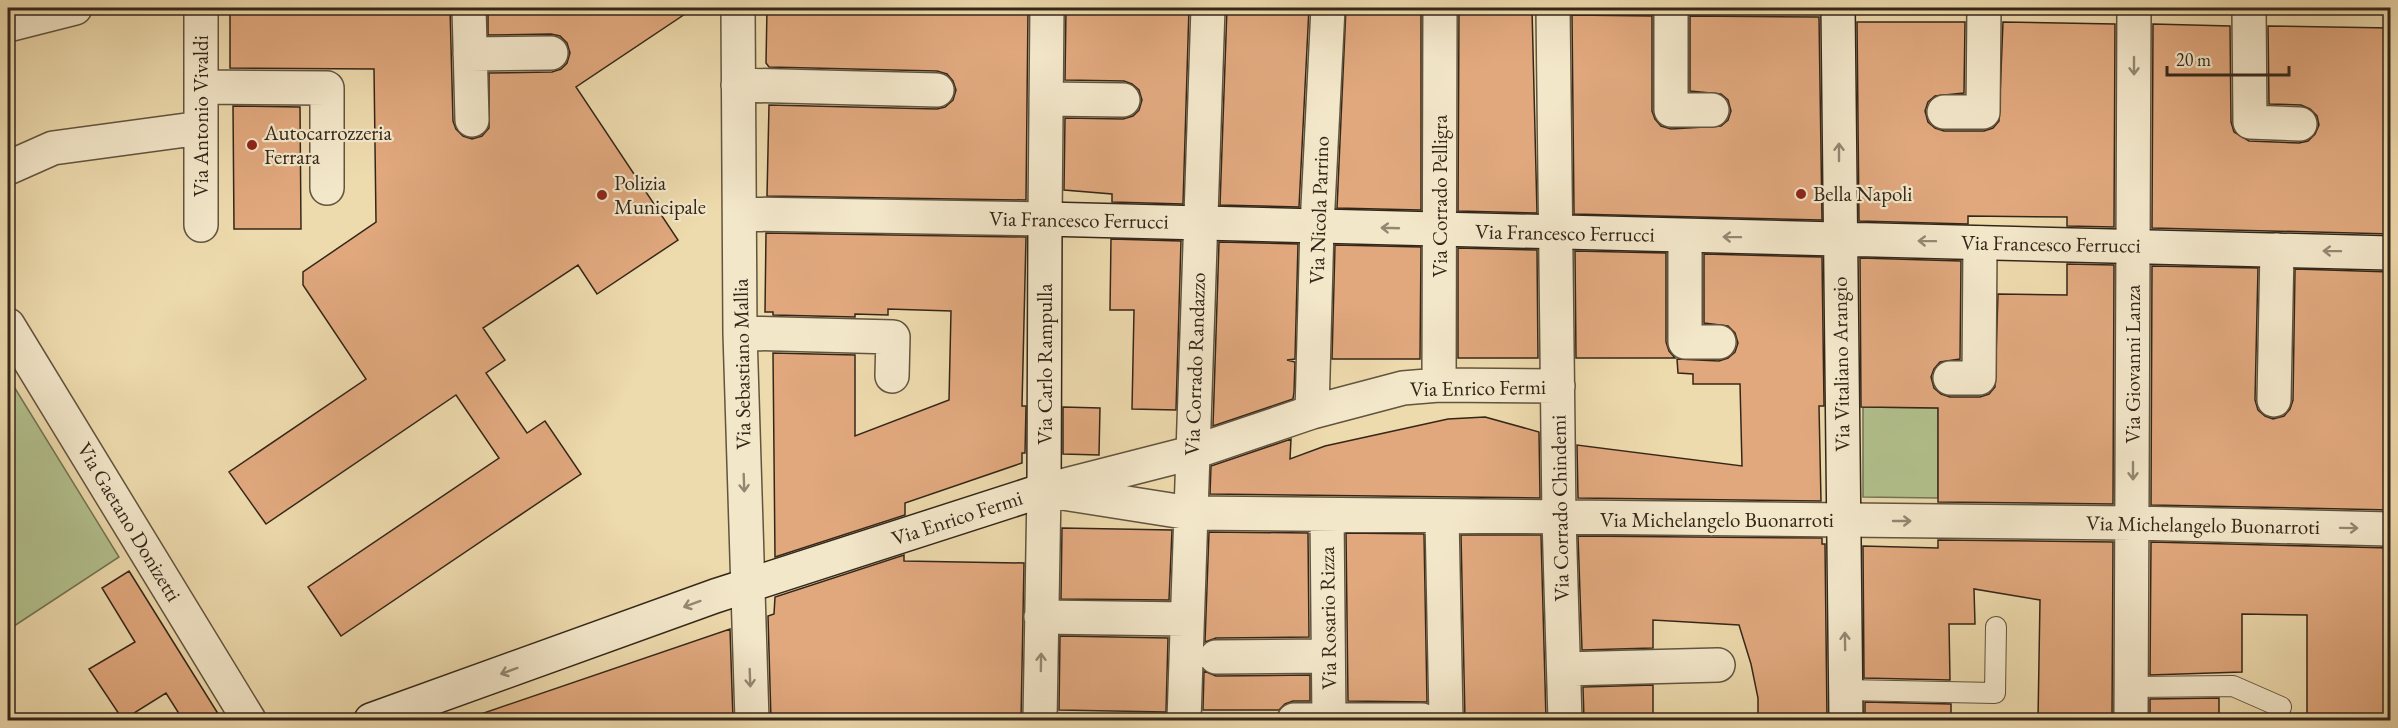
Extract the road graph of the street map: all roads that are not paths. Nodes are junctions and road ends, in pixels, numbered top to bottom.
1 (75, 8) edge
2 (201, 8) edge
3 (468, 8) edge
4 (738, 8) edge
5 (1047, 8) edge
6 (1208, 8) edge
7 (1328, 8) edge
8 (1440, 8) edge
9 (1552, 8) edge
10 (1671, 8) edge
11 (1838, 8) edge
12 (1984, 8) edge
13 (2134, 8) edge
14 (2249, 8) edge
15 (8, 25) edge
16 (551, 53) dead end
17 (470, 54) junction
18 (738, 85) junction
19 (201, 87) junction
20 (936, 90) dead end
21 (1046, 99) junction
22 (1123, 100) dead end
23 (1712, 110) dead end
24 (1944, 112) dead end
25 (472, 120) dead end
26 (2300, 124) dead end
27 (201, 128) junction
28 (8, 168) edge
29 (327, 188) dead end
30 (740, 214) junction
31 (1045, 219) junction
32 (1201, 222) junction
33 (201, 225) dead end
34 (1317, 225) junction
35 (1440, 230) junction
36 (1554, 232) junction
37 (1685, 236) junction
38 (1839, 239) junction
39 (1980, 243) junction
40 (2134, 246) junction
41 (2277, 250) junction
42 (2391, 253) edge
43 (8, 325) edge
44 (740, 333) junction
45 (1719, 342) dead end
46 (892, 376) dead end
47 (1950, 378) dead end
48 (1440, 385) junction
49 (1558, 386) junction
50 (2274, 400) dead end
51 (1312, 412) junction
52 (1191, 453) junction
53 (1044, 490) junction
54 (1190, 513) junction
55 (1327, 515) junction
56 (1442, 516) junction
57 (1559, 518) junction
58 (1843, 521) junction
59 (2132, 523) junction
60 (2391, 529) edge
61 (748, 585) junction
62 (1041, 617) junction
63 (1186, 619) junction
64 (1996, 627) dead end
65 (1329, 656) junction
66 (1216, 657) dead end
67 (1718, 664) dead end
68 (1564, 669) junction
69 (2131, 687) junction
70 (1846, 705) edge
71 (2281, 707) dead end
72 (249, 720) edge
73 (372, 720) edge
74 (752, 720) edge
75 (1040, 720) edge
76 (1184, 720) edge
77 (1294, 720) edge
78 (1329, 720) edge
79 (1422, 720) edge
80 (1446, 720) edge
81 (1565, 720) edge
82 (2131, 720) edge

1 - 15 street
2 - 19 street, Via Antonio Vivaldi
3 - 17 street
4 - 18 street, Via Sebastiano Mallia
5 - 21 street, Via Carlo Rampulla
6 - 32 street, Via Corrado Randazzo
7 - 34 street, Via Nicola Parrino
8 - 35 street, Via Corrado Pelligra
9 - 36 street, Via Corrado Chindemi
10 - 23 street
38 -> 11 street, Via Vitaliano Arangio
12 - 24 street
13 -> 40 street, Via Giovanni Lanza
14 - 26 street
16 - 17 street
17 - 25 street
18 - 20 street
18 - 30 street, Via Sebastiano Mallia
19 - 27 street, Via Antonio Vivaldi
19 - 29 street
21 - 22 street
21 - 31 street, Via Carlo Rampulla
27 - 28 street
27 - 33 street, Via Antonio Vivaldi
30 - 31 street, Via Francesco Ferrucci
30 - 44 street, Via Sebastiano Mallia
31 - 32 street, Via Francesco Ferrucci
31 - 53 street, Via Carlo Rampulla
32 - 34 street, Via Francesco Ferrucci
32 - 52 street, Via Corrado Randazzo
35 -> 34 street, Via Francesco Ferrucci
34 - 51 street, Via Nicola Parrino
35 - 36 street, Via Francesco Ferrucci
35 - 48 street, Via Corrado Pelligra
36 - 37 street, Via Francesco Ferrucci
36 - 49 street, Via Corrado Chindemi
38 -> 37 street, Via Francesco Ferrucci
37 - 45 street
39 -> 38 street, Via Francesco Ferrucci
38 - 58 street, Via Vitaliano Arangio
39 - 40 street, Via Francesco Ferrucci
39 - 47 street
40 - 41 street, Via Francesco Ferrucci
40 -> 59 street, Via Giovanni Lanza
42 -> 41 street, Via Francesco Ferrucci
41 - 50 street
43 - 72 street, Via Gaetano Donizetti
44 - 46 street
44 -> 61 street, Via Sebastiano Mallia
48 - 49 street, Via Enrico Fermi
48 - 51 street, Via Enrico Fermi
49 - 57 street, Via Corrado Chindemi
51 - 52 street, Via Enrico Fermi
52 - 53 street, Via Enrico Fermi
52 - 54 street, Via Corrado Randazzo
53 - 54 street, Via Michelangelo Buonarroti
53 - 61 street, Via Enrico Fermi
53 - 62 street, Via Carlo Rampulla
54 - 55 street, Via Michelangelo Buonarroti
54 - 63 street, Via Corrado Randazzo
55 - 56 street, Via Michelangelo Buonarroti
55 - 65 street, Via Rosario Rizza
56 - 57 street, Via Michelangelo Buonarroti
56 - 80 street
57 - 58 street, Via Michelangelo Buonarroti
57 - 68 street, Via Corrado Chindemi
58 -> 59 street, Via Michelangelo Buonarroti
70 -> 58 street, Via Vitaliano Arangio
59 -> 60 street, Via Michelangelo Buonarroti
59 - 69 street, Via Giovanni Lanza
61 -> 73 street, Via Enrico Fermi
61 -> 74 street, Via Sebastiano Mallia
62 - 63 street
75 -> 62 street, Via Carlo Rampulla
63 - 76 street, Via Corrado Randazzo
64 - 70 lane
65 - 66 street
65 - 78 street, Via Rosario Rizza
67 - 68 street
68 - 81 street, Via Corrado Chindemi
69 - 71 lane
69 - 82 street, Via Giovanni Lanza
77 - 78 street
78 - 79 street

